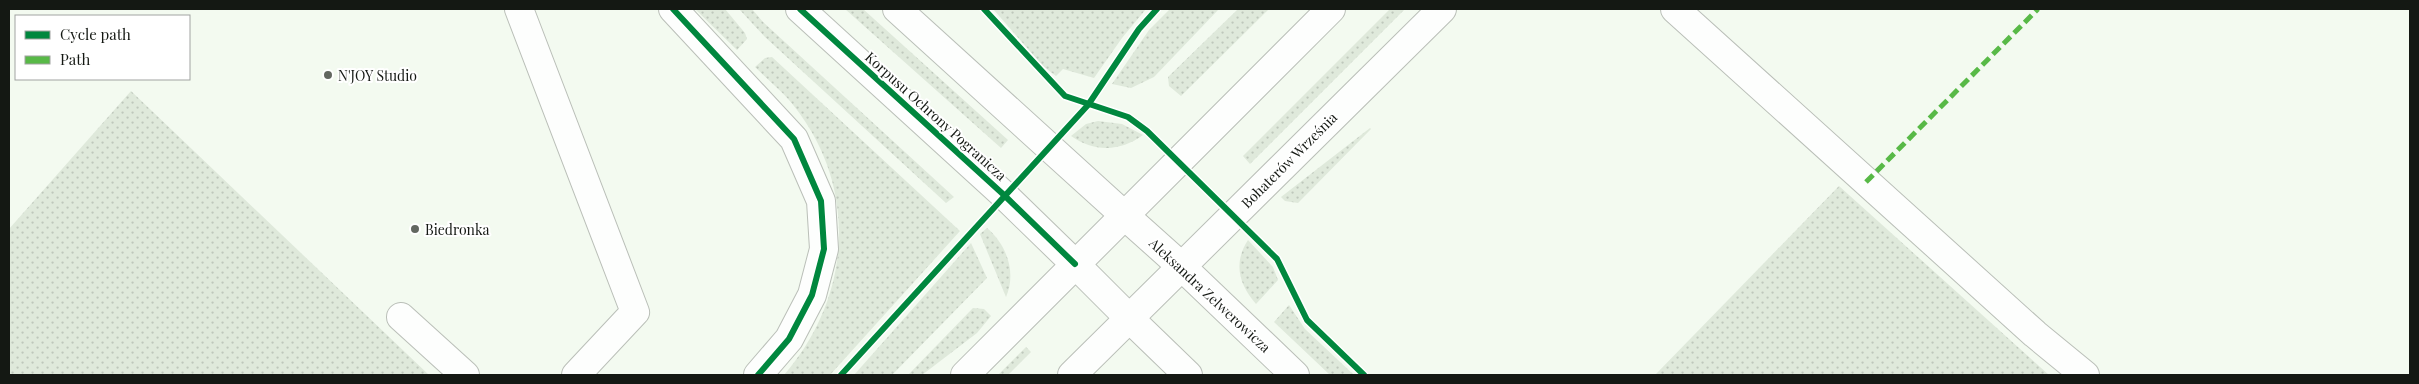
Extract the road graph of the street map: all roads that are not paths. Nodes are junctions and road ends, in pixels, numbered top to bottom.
1 (519, 9) edge
2 (673, 9) edge
3 (800, 9) edge
4 (897, 9) edge
5 (1331, 9) edge
6 (1442, 9) edge
7 (1675, 9) edge
8 (1124, 215) junction
9 (1075, 264) junction
10 (1181, 266) junction
11 (401, 317) dead end
12 (1129, 318) junction
13 (465, 375) edge
14 (576, 375) edge
15 (758, 375) edge
16 (965, 375) edge
17 (1072, 375) edge
18 (1188, 375) edge
19 (1295, 375) edge
20 (2084, 375) edge

1 - 14 street
2 - 15 street
3 - 9 street, Korpusu Ochrony Pogranicza
4 - 8 street
5 - 8 street
6 - 10 street, Bohaterów Września
7 - 20 street
8 - 9 street
8 - 10 street, Aleksandra Zelwerowicza
9 - 12 street
9 - 16 street
10 - 12 street, Bohaterów Września
10 - 19 street, Aleksandra Zelwerowicza
11 - 13 street
12 - 17 street, Bohaterów Września
12 - 18 street

